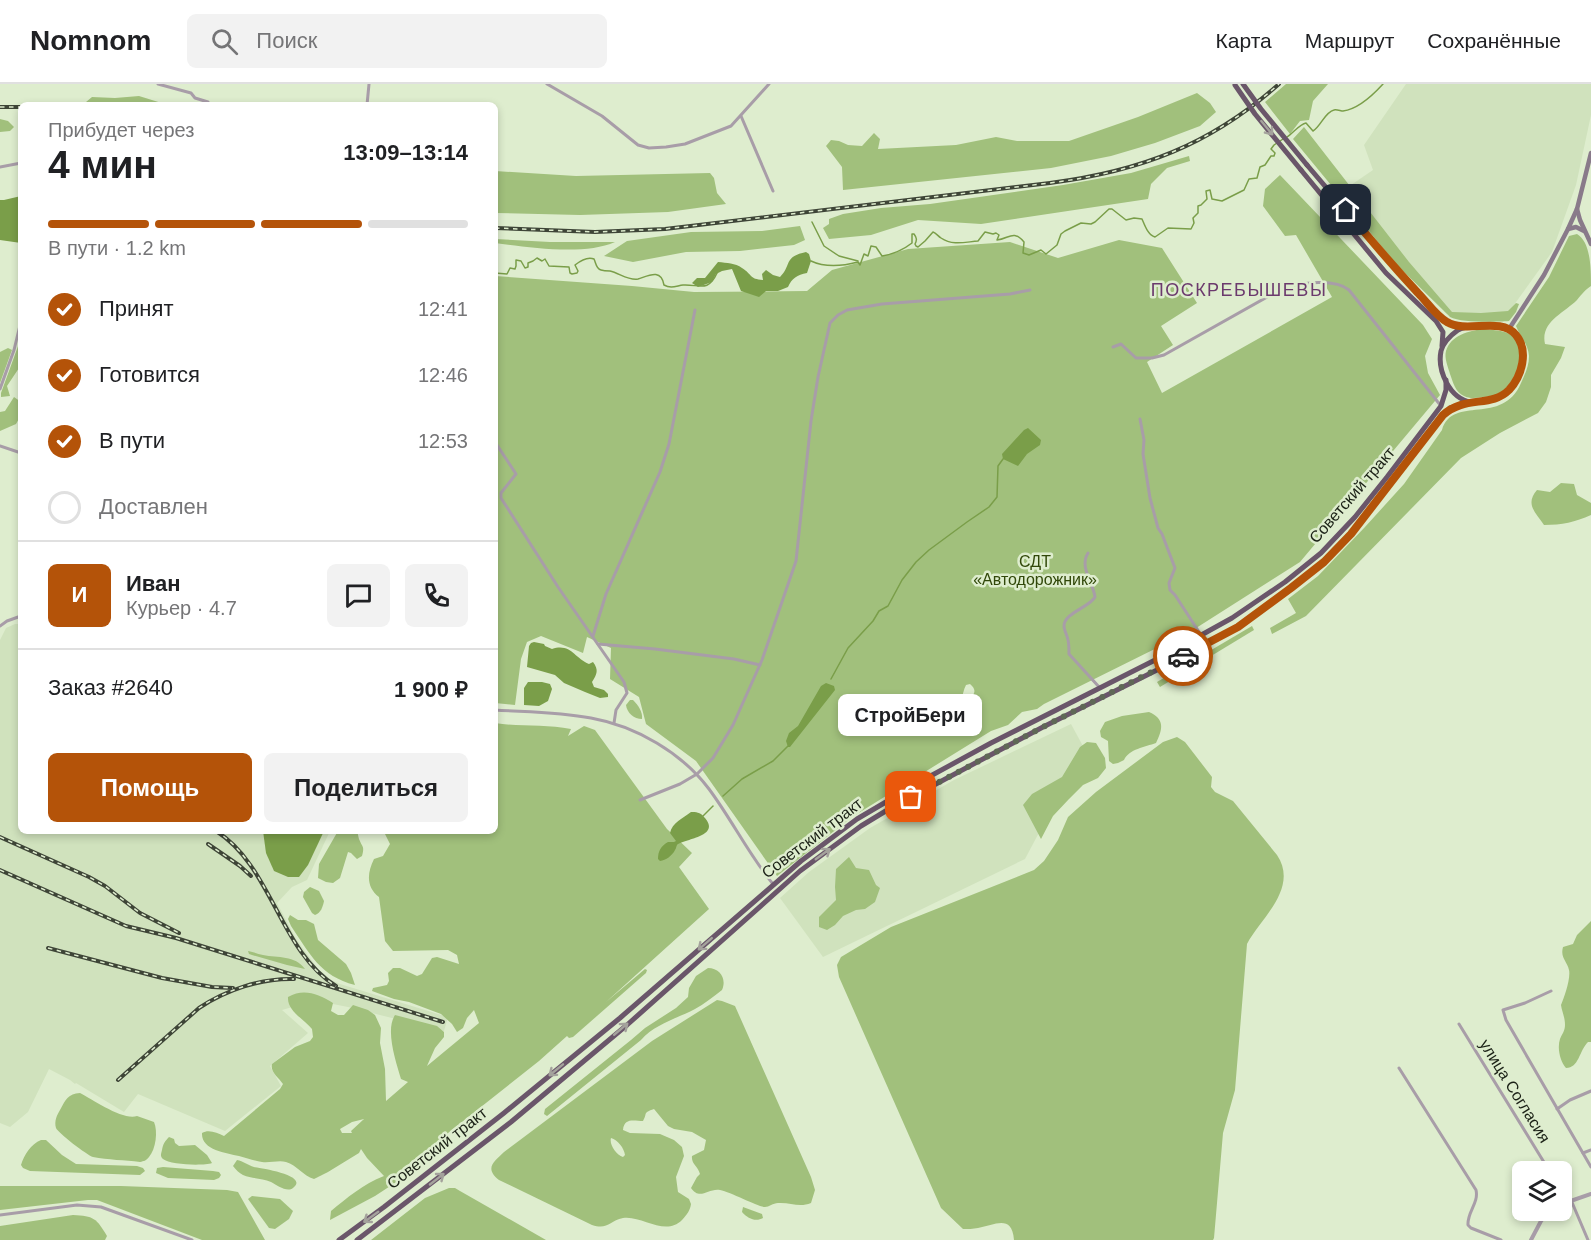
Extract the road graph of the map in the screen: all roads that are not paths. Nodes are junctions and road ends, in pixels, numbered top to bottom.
1 (158, 84) edge
2 (369, 84) edge
3 (547, 84) edge
4 (769, 84) edge
5 (1243, 84) edge
6 (1234, 85) edge
7 (208, 102) dead end
8 (367, 102) edge
9 (741, 116) junction
10 (1591, 153) edge
11 (18, 164) edge
12 (0, 167) edge
13 (773, 191) dead end
14 (1577, 209) junction
15 (1568, 229) junction
16 (1586, 233) junction
17 (1591, 244) edge
18 (1030, 290) dead end
19 (695, 310) dead end
20 (1465, 327) junction
21 (1509, 329) junction
22 (18, 333) edge
23 (1113, 347) dead end
24 (1442, 348) junction
25 (1446, 380) junction
26 (0, 389) edge
27 (1471, 402) junction
28 (1441, 406) junction
29 (1140, 419) dead end
30 (0, 446) edge
31 (498, 447) edge
32 (18, 452) edge
33 (1088, 553) dead end
34 (18, 617) edge
35 (0, 626) edge
36 (1202, 635) junction
37 (593, 636) junction
38 (598, 644) junction
39 (760, 665) junction
40 (1100, 688) junction
41 (498, 710) edge
42 (614, 723) junction
43 (697, 774) junction
44 (640, 800) dead end
45 (773, 884) junction
46 (778, 891) junction
47 (1551, 991) dead end
48 (1459, 1024) dead end
49 (1399, 1068) dead end
50 (1591, 1091) edge
51 (1557, 1109) junction
52 (1591, 1150) edge
53 (1583, 1153) junction
54 (1543, 1161) edge
55 (1591, 1167) edge
56 (1591, 1194) edge
57 (1572, 1200) edge
58 (1572, 1202) edge
59 (0, 1215) edge
60 (1541, 1221) edge
61 (192, 1240) edge
62 (339, 1240) edge
63 (357, 1240) edge
64 (1501, 1240) edge
65 (1531, 1240) edge
66 (1588, 1240) edge

1 - 7 street
2 - 8 street
3 - 9 street
4 - 9 street
5 - 20 highway, bridge
6 -> 24 highway, bridge
9 - 13 street
10 - 14 main road
11 - 12 street
14 - 15 main road
14 - 16 main road
15 - 16 main road
15 - 21 main road
16 - 17 main road
18 - 39 street
19 - 37 street
20 - 21 highway
20 - 24 highway
21 - 27 highway
22 - 26 street
23 - 28 street
24 - 25 highway
25 - 27 highway
25 - 28 highway, Советский тракт
46 -> 27 highway, Советский тракт
28 - 36 highway, Советский тракт
29 - 36 street
30 - 32 street
31 - 37 street
33 - 40 street
34 - 35 street
36 - 40 highway, Советский тракт
37 - 38 street
38 - 39 street
38 - 42 street
39 - 43 street
40 - 45 highway, Советский тракт
41 - 42 street
42 - 43 street
43 - 44 street
43 - 45 street
45 - 46 highway
45 -> 62 highway, Советский тракт
63 -> 46 highway, Советский тракт
47 - 51 street
48 - 54 street, улица Согласия
49 - 64 street
50 - 51 street
51 - 53 street
52 - 53 street
53 - 55 street
56 - 57 street
58 - 66 street
59 - 61 street
60 - 65 street

